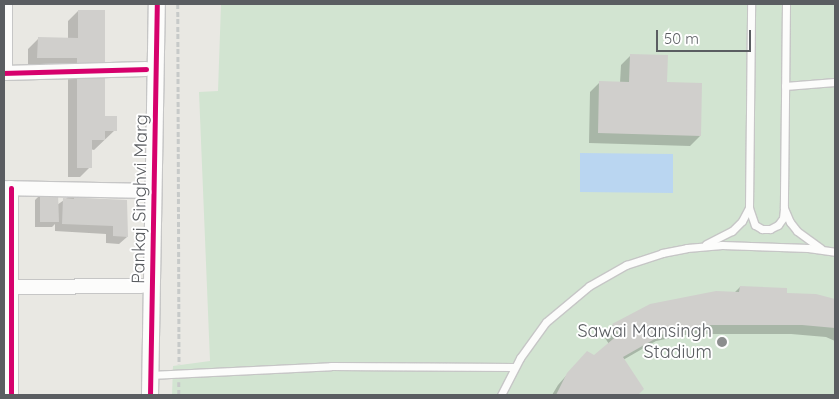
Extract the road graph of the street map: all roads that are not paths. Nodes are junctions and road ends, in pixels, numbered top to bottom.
1 (5, 4) edge
2 (146, 4) edge
3 (157, 4) edge
4 (751, 4) edge
5 (786, 4) edge
6 (146, 69) junction
7 (4, 73) edge
8 (835, 82) edge
9 (785, 86) junction
10 (7, 188) edge
11 (149, 191) junction
12 (749, 208) junction
13 (784, 208) junction
14 (701, 247) junction
15 (826, 250) junction
16 (835, 252) edge
17 (146, 285) junction
18 (8, 286) edge
19 (514, 367) junction
20 (150, 375) junction
21 (11, 395) edge
22 (140, 395) edge
23 (150, 395) edge
24 (501, 395) edge

1 - 7 street
2 - 6 street, Pankaj Singhvi Marg
3 - 11 street, Pankaj Singhvi Marg
4 - 12 lane
5 - 9 lane
6 - 7 street
6 - 11 street, Pankaj Singhvi Marg
8 - 9 lane
9 - 13 lane
10 - 11 street
10 - 18 street
11 - 17 street, Pankaj Singhvi Marg
12 - 13 lane
12 - 14 lane
13 - 15 lane
14 - 15 lane
14 - 19 lane
15 - 16 lane
17 - 18 street
17 - 20 street, Pankaj Singhvi Marg
17 - 22 street, Pankaj Singhvi Marg
18 - 21 street
19 - 20 lane
19 - 24 lane
20 - 23 street, Pankaj Singhvi Marg

